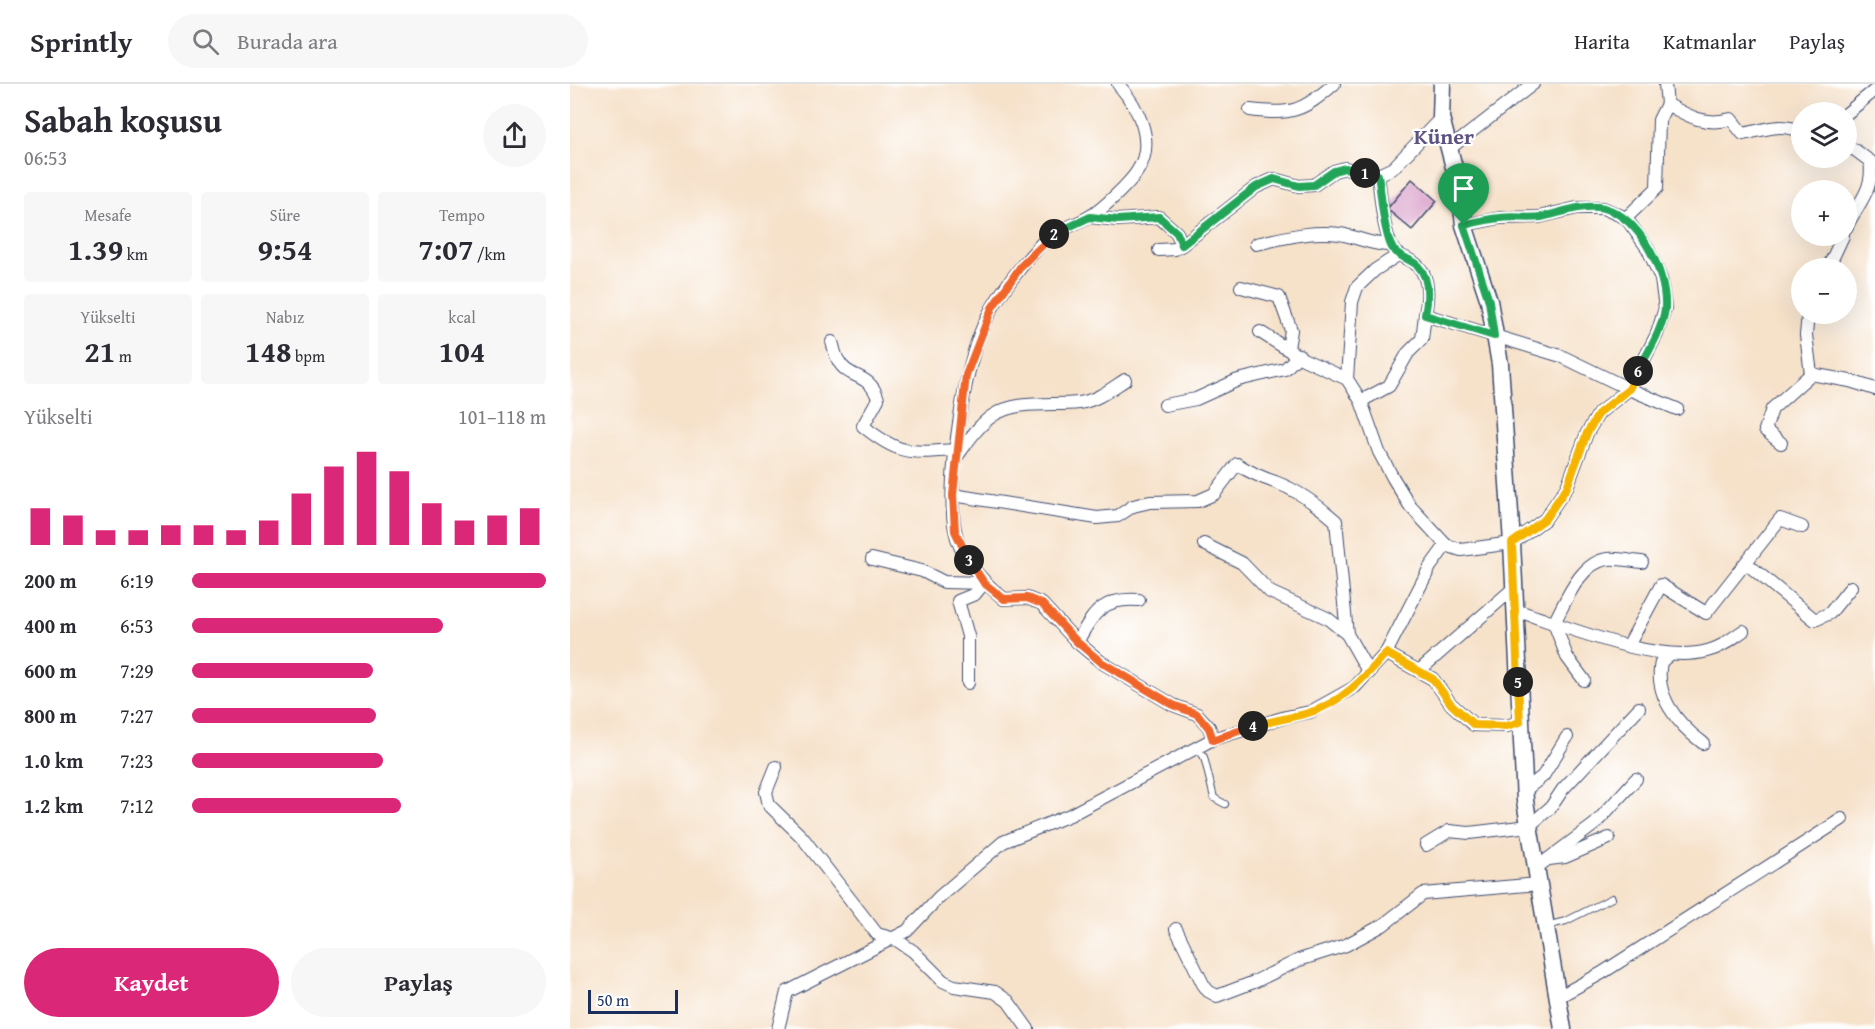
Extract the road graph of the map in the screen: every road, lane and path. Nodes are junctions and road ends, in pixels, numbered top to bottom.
1 (1118, 84) edge
2 (1334, 84) edge
3 (1442, 84) edge
4 (1533, 84) edge
5 (1665, 84) edge
6 (1875, 90) edge
7 (1667, 104) junction
8 (1857, 105) edge
9 (1250, 110) dead end
10 (1441, 118) junction
11 (1791, 128) edge
12 (1449, 149) junction
13 (1857, 154) edge
14 (1872, 163) edge
15 (1378, 175) junction
16 (1857, 205) edge
17 (1090, 217) junction
18 (1626, 218) junction
19 (1464, 225) junction
20 (1256, 244) dead end
21 (1182, 245) junction
22 (1159, 250) dead end
23 (1394, 250) junction
24 (1240, 287) dead end
25 (1425, 315) junction
26 (1807, 324) edge
27 (1260, 332) dead end
28 (1494, 336) junction
29 (832, 342) dead end
30 (1294, 352) junction
31 (1811, 374) junction
32 (1347, 379) junction
33 (1125, 380) dead end
34 (1629, 389) junction
35 (1875, 389) edge
36 (1361, 401) junction
37 (1165, 405) dead end
38 (1677, 409) dead end
39 (1781, 443) dead end
40 (956, 454) junction
41 (953, 495) junction
42 (1802, 527) dead end
43 (1204, 543) dead end
44 (1512, 543) junction
45 (1446, 545) junction
46 (872, 560) dead end
47 (1642, 562) dead end
48 (1746, 563) junction
49 (984, 583) junction
50 (1851, 587) dead end
51 (1514, 588) junction
52 (1139, 600) dead end
53 (1515, 610) junction
54 (1554, 622) junction
55 (1743, 631) dead end
56 (1347, 634) junction
57 (1077, 642) junction
58 (1628, 646) junction
59 (1386, 653) junction
60 (1669, 655) junction
61 (1420, 670) junction
62 (1369, 673) junction
63 (1584, 680) dead end
64 (968, 683) dead end
65 (1639, 708) dead end
66 (1520, 722) junction
67 (1567, 737) dead end
68 (1213, 740) junction
69 (1703, 743) dead end
70 (1196, 747) junction
71 (776, 767) dead end
72 (1636, 778) dead end
73 (1524, 791) junction
74 (1226, 804) dead end
75 (1842, 819) dead end
76 (1529, 826) junction
77 (1609, 838) dead end
78 (1426, 845) dead end
79 (1541, 870) junction
80 (1612, 898) dead end
81 (1546, 926) junction
82 (1176, 928) dead end
83 (895, 939) junction
84 (1558, 997) junction
85 (778, 1029) edge
86 (1028, 1029) edge
87 (1563, 1029) edge

1 - 17 street
2 - 9 street
3 - 10 street
4 - 12 street
5 - 7 street
6 - 8 street
7 - 11 street
7 - 18 street
10 - 12 street
10 - 15 street
12 - 19 street
13 - 14 street
14 - 16 street
15 - 21 street
15 - 23 street
17 - 21 street
17 - 40 street
18 - 19 street
18 - 34 street
19 - 28 street
20 - 23 street
21 - 22 street
23 - 25 street
23 - 32 street
24 - 30 street
25 - 28 street
25 - 36 street
26 - 31 street
27 - 30 street
28 - 34 street
28 - 44 street
29 - 40 street
30 - 32 street
30 - 37 street
31 - 35 street
31 - 39 street
32 - 36 street
33 - 40 street
34 - 38 street
34 - 44 street
36 - 45 street
40 - 41 street
41 - 49 street
41 - 56 street
42 - 48 street
43 - 56 street
44 - 45 street
44 - 51 street
45 - 59 street
46 - 49 street
47 - 54 street
48 - 50 street
48 - 58 street
49 - 57 street
49 - 64 street
51 - 53 street
51 - 61 street
52 - 57 street
53 - 54 street
53 - 66 street
54 - 58 street
54 - 63 street
55 - 60 street
56 - 62 street
57 - 68 street
58 - 60 street
59 - 61 street
59 - 62 street
60 - 69 street
61 - 66 street
62 - 68 street
65 - 76 street
66 - 73 street
67 - 73 street
68 - 70 street
70 - 74 lane
70 - 83 street
71 - 83 street
72 - 79 street
73 - 76 street
75 - 84 street
76 - 78 street
76 - 79 street
77 - 79 street
79 - 81 street
79 - 82 street
80 - 81 lane
81 - 84 street
83 - 85 street
83 - 86 street
84 - 87 street

